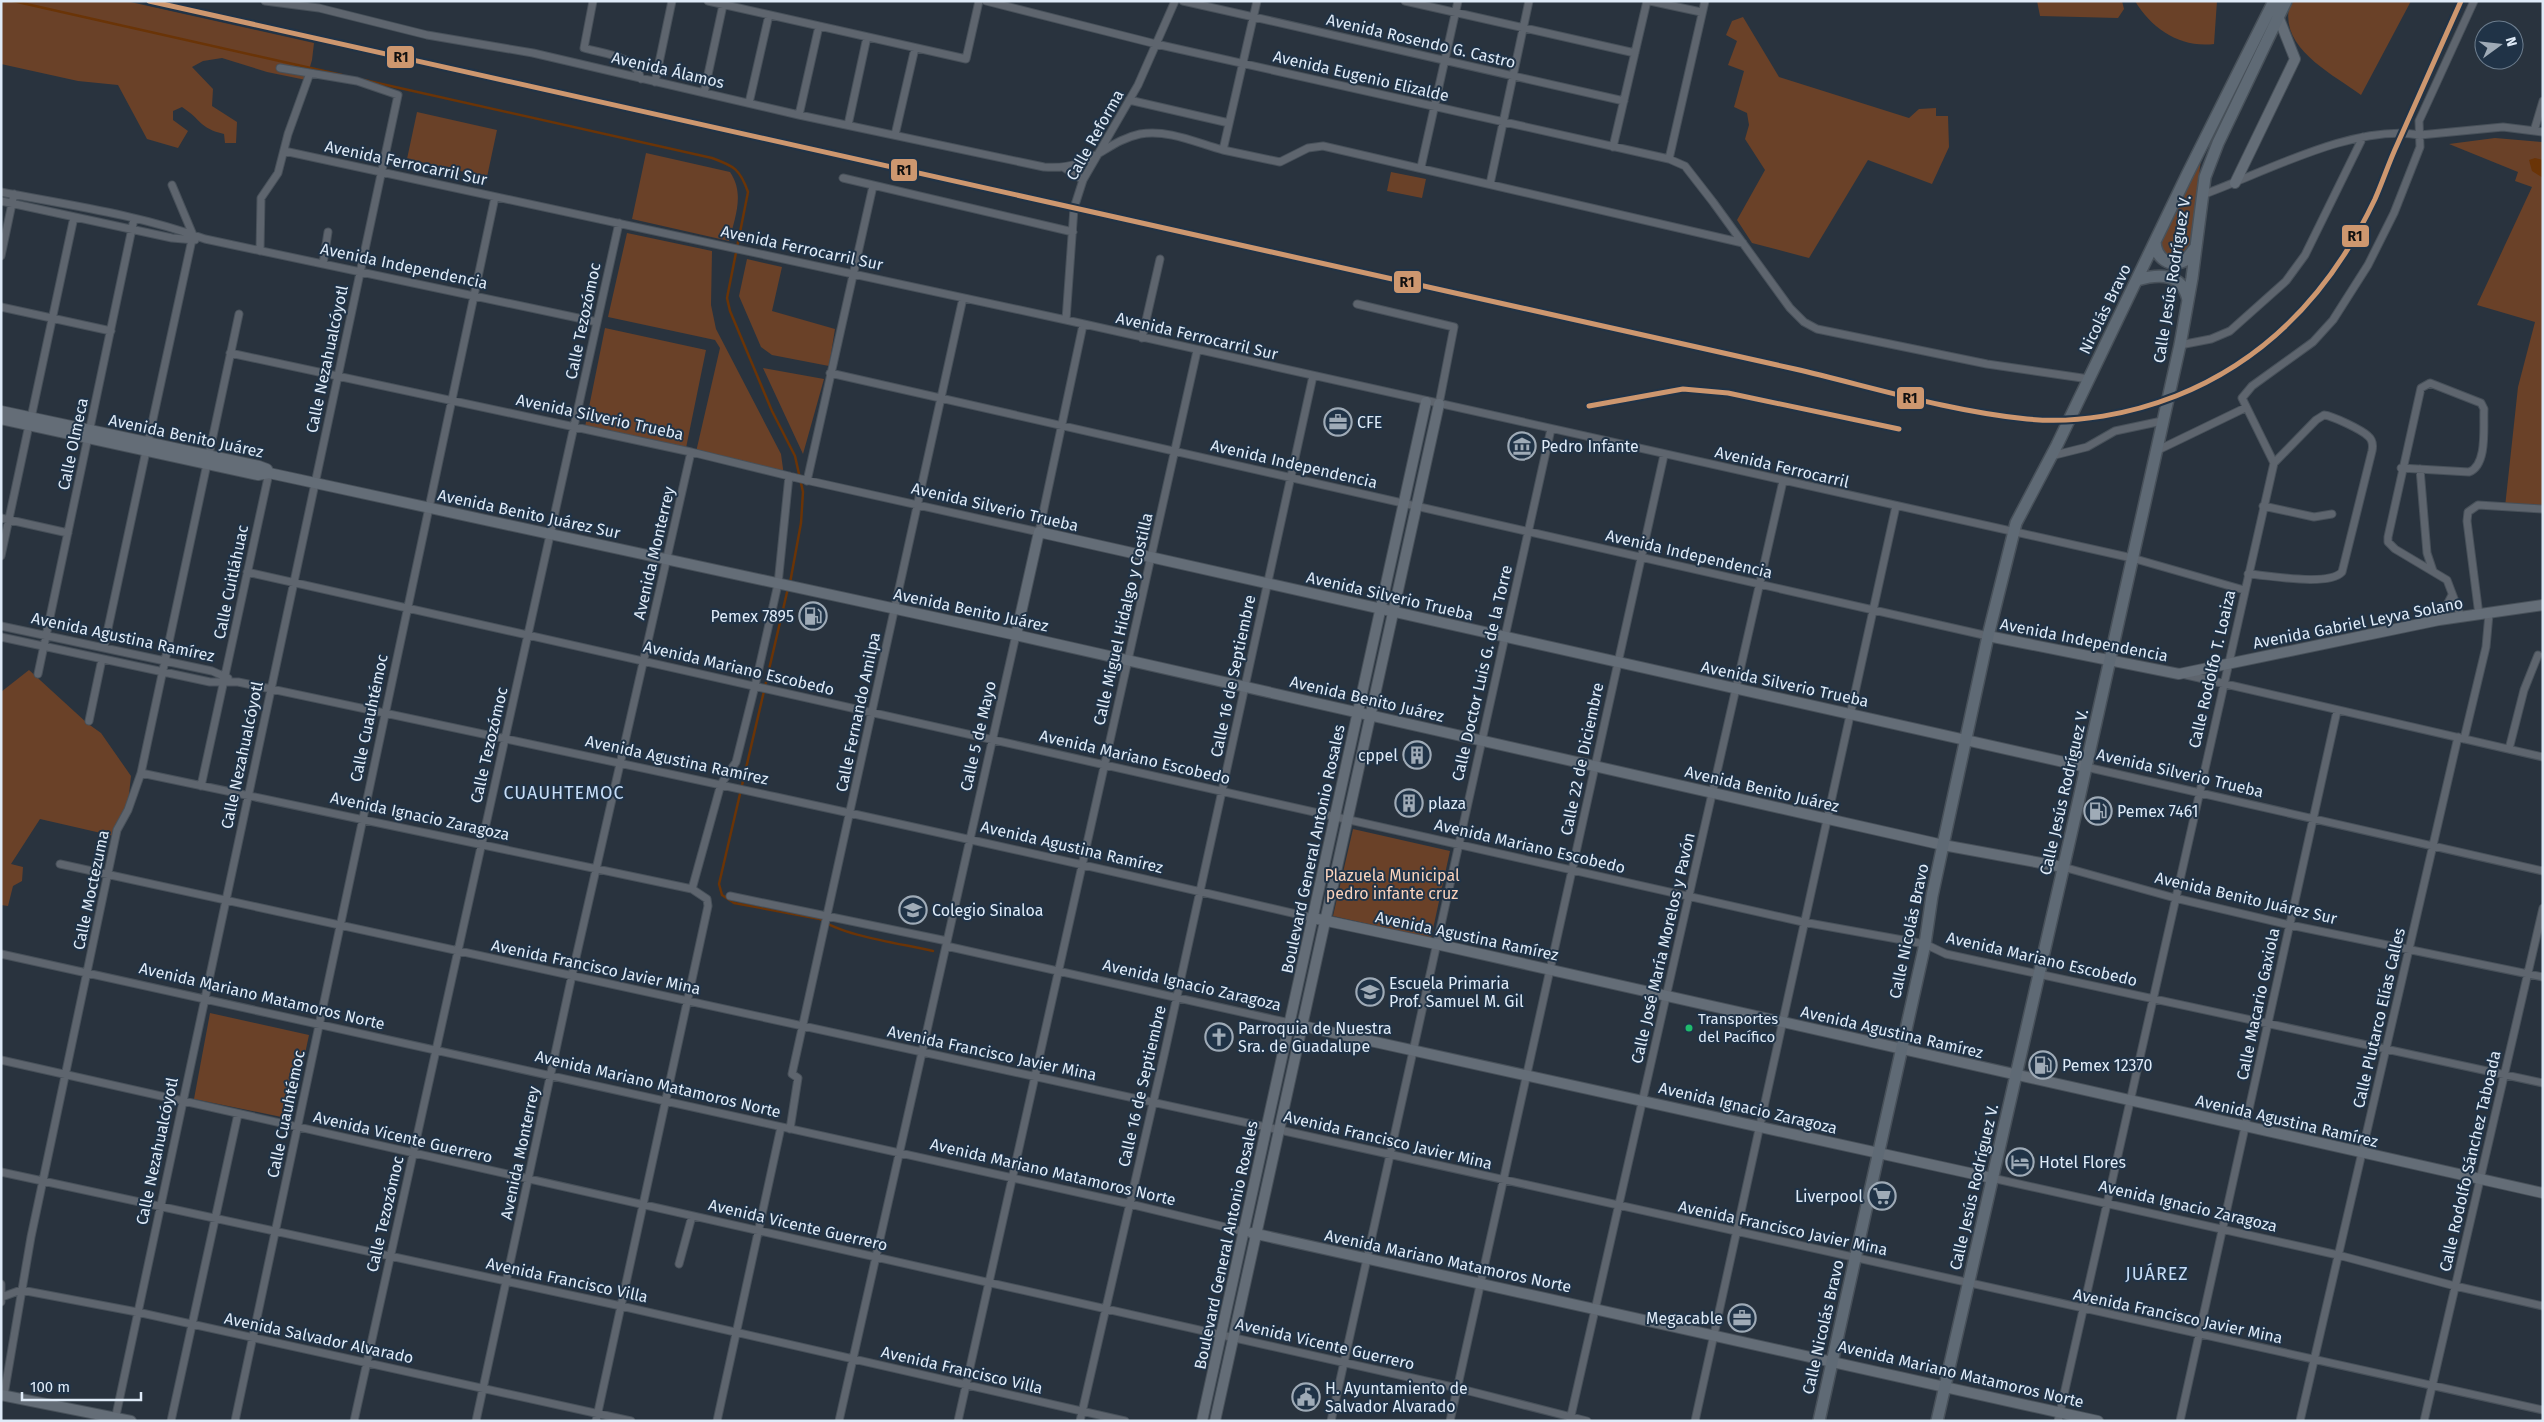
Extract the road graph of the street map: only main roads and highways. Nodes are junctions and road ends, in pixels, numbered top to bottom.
1 (2274, 1) edge
2 (2286, 1) edge
3 (2258, 48) junction
4 (2155, 242) junction
5 (2195, 248) junction
6 (2137, 280) junction
7 (2188, 302) junction
8 (2051, 456) joint
9 (1819, 1421) edge
10 (1937, 1421) edge

1 - 3 main road
2 - 3 main road
3 - 4 main road, Nicolás Bravo
3 - 5 main road, Calle Jesús Rodríguez V.
4 - 5 main road
4 - 6 main road, Nicolás Bravo
5 - 7 main road, Calle Jesús Rodríguez V.
6 - 7 main road
6 - 8 main road, Nicolás Bravo
7 - 10 main road, Calle Jesús Rodríguez V.
8 - 9 main road, Calle Nicolás Bravo

